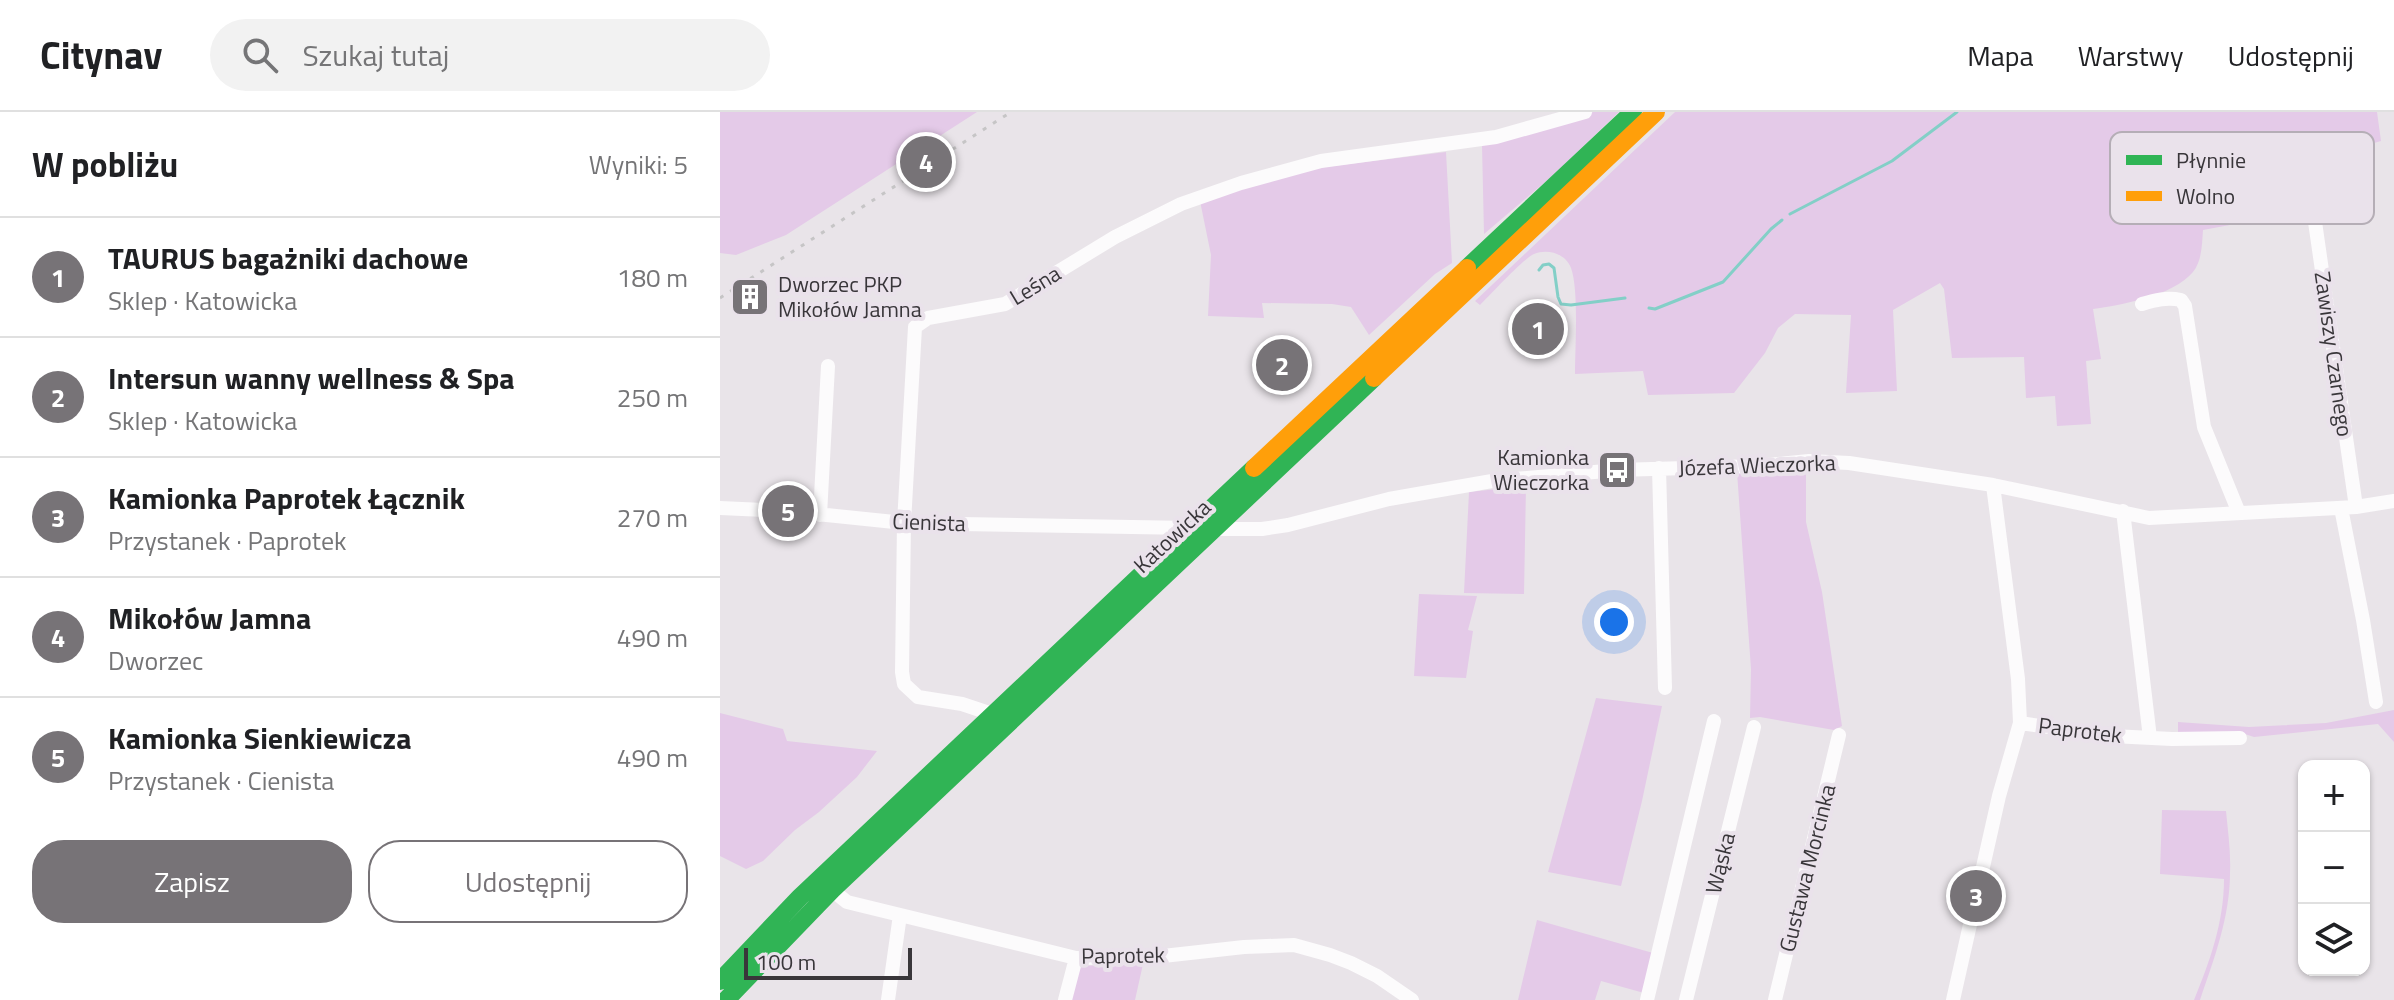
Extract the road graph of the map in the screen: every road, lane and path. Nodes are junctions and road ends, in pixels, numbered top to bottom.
1 (1585, 112) edge
2 (1633, 112) edge
3 (1656, 112) edge
4 (2315, 224) edge
5 (2142, 304) dead end
6 (828, 366) dead end
7 (1659, 468) junction
8 (1993, 485) junction
9 (1258, 489) junction
10 (2394, 501) edge
11 (2348, 507) junction
12 (720, 508) edge
13 (2123, 511) junction
14 (2239, 513) junction
15 (820, 515) junction
16 (904, 523) junction
17 (1139, 526) junction
18 (1190, 528) junction
19 (1215, 529) junction
20 (1262, 529) junction
21 (1154, 562) junction
22 (1665, 688) dead end
23 (2376, 702) dead end
24 (992, 714) junction
25 (1714, 721) dead end
26 (2020, 723) junction
27 (1754, 727) dead end
28 (1839, 735) dead end
29 (2150, 738) junction
30 (2240, 738) dead end
31 (832, 890) junction
32 (900, 915) junction
33 (1076, 958) junction
34 (720, 981) edge
35 (726, 1000) edge
36 (888, 1000) edge
37 (1065, 1000) edge
38 (1412, 1000) edge
39 (1647, 1000) edge
40 (1686, 1000) edge
41 (1775, 1000) edge
42 (1953, 1000) edge

1 - 16 street, Leśna
2 - 18 main road, Katowicka
3 - 9 main road, Katowicka
4 - 11 street, Zawiszy Czarnego
5 - 14 street
6 - 15 street
7 - 8 street, Józefa Wieczorka
7 - 20 street, Józefa Wieczorka
7 - 22 street
8 - 13 street, Józefa Wieczorka
8 - 26 street
9 - 19 main road, Katowicka
9 - 20 street
10 - 11 street, Józefa Wieczorka
11 - 14 street, Józefa Wieczorka
11 - 23 street, Zawiszy Czarnego
12 - 15 street, Cienista
13 - 14 street, Józefa Wieczorka
13 - 29 street, Paprotek
15 - 16 street, Cienista
16 - 17 street, Cienista
16 - 24 street, Leśna
17 - 18 street, Cienista
17 - 21 street
18 - 21 main road, Katowicka
19 - 20 street, Józefa Wieczorka
19 - 31 main road, Katowicka
21 - 24 main road, Katowicka
24 - 34 main road, Katowicka
25 - 39 street
26 - 29 street, Paprotek
26 - 42 street, Paprotek
27 - 40 street, Wąska
28 - 41 street, Gustawa Morcinka
29 - 30 street
31 - 32 street, Paprotek
31 - 35 main road, Katowicka
32 - 33 street, Paprotek
32 - 36 street
33 - 37 street
33 - 38 street, Paprotek

